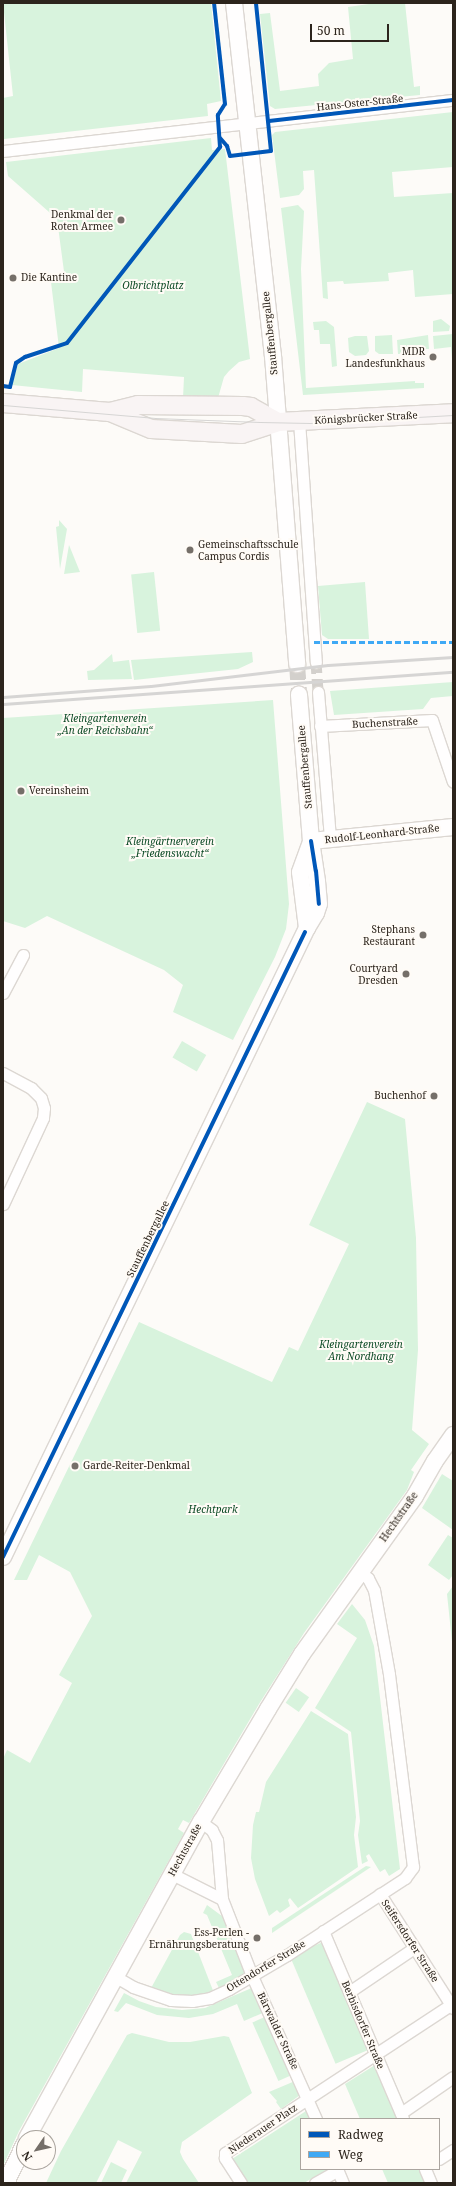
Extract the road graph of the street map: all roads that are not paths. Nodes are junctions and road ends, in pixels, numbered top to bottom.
1 (234, 3) edge
2 (453, 100) edge
3 (246, 124) junction
4 (3, 152) edge
5 (3, 403) edge
6 (110, 412) junction
7 (453, 413) edge
8 (299, 421) junction
9 (278, 422) junction
10 (316, 662) tunnel mouth
11 (297, 664) tunnel mouth
12 (318, 692) tunnel mouth
13 (299, 694) tunnel mouth
14 (320, 726) junction
15 (453, 782) edge
16 (453, 826) edge
17 (330, 839) junction
18 (311, 841) junction
19 (23, 955) dead end
20 (3, 993) edge
21 (3, 1072) edge
22 (3, 1204) edge
23 (453, 1435) edge
24 (3, 1557) edge
25 (359, 1572) junction
26 (201, 1822) junction
27 (172, 1874) junction
28 (380, 1894) junction
29 (222, 1899) junction
30 (323, 1931) junction
31 (414, 1948) junction
32 (252, 1976) junction
33 (116, 1977) junction
34 (349, 1992) junction
35 (452, 2006) edge
36 (376, 2054) junction
37 (453, 2078) edge
38 (308, 2099) junction
39 (402, 2116) edge
40 (316, 2118) edge
41 (31, 2130) edge
42 (453, 2150) edge
43 (440, 2158) edge
44 (16, 2162) edge
45 (338, 2170) edge
46 (425, 2170) edge
47 (6, 2183) edge
48 (242, 2183) edge
49 (315, 2183) edge
50 (343, 2183) edge
51 (431, 2183) edge

1 - 3 main road, Stauffenbergallee
2 - 3 street, Hans-Oster-Straße
3 - 4 street
3 - 9 main road, Stauffenbergallee
5 - 6 main road, Königsbrücker Straße
6 - 9 main road, Königsbrücker Straße
6 - 9 main road, Königsbrücker Straße
7 - 8 main road, Königsbrücker Straße
8 - 9 main road, Königsbrücker Straße
8 - 10 street
9 - 11 main road, Stauffenbergallee
12 - 14 street, Stauffenbergallee
13 - 18 main road, Stauffenbergallee
14 - 15 street, Buchenstraße
14 - 17 street, Stauffenbergallee
16 - 17 main road, Rudolf-Leonhard-Straße
17 - 18 main road, Rudolf-Leonhard-Straße
18 - 24 main road, Stauffenbergallee
19 - 20 street
21 - 22 street
23 - 25 main road, Hechtstraße
25 - 26 main road, Hechtstraße
25 - 28 street, Ottendorfer Straße
26 - 27 main road, Hechtstraße
26 - 29 street, Bärwalder Straße
27 - 29 street
27 - 33 main road, Hechtstraße
28 - 30 street, Ottendorfer Straße
28 - 31 street, Seifersdorfer Straße
29 - 32 street, Bärwalder Straße
30 - 32 street, Ottendorfer Straße
30 - 34 street, Berbisdorfer Straße
31 - 34 street
31 - 35 street, Seifersdorfer Straße
32 - 33 street, Ottendorfer Straße
32 - 38 street, Bärwalder Straße
33 - 41 main road, Hechtstraße
34 - 36 street, Berbisdorfer Straße
35 - 36 street
36 - 38 street
36 - 39 street, Berbisdorfer Straße
37 - 39 street
38 - 40 street, Bärwalder Straße
38 - 48 street, Niederauer Platz
42 - 43 street
44 - 47 main road
45 - 49 street
45 - 50 street
46 - 51 street

